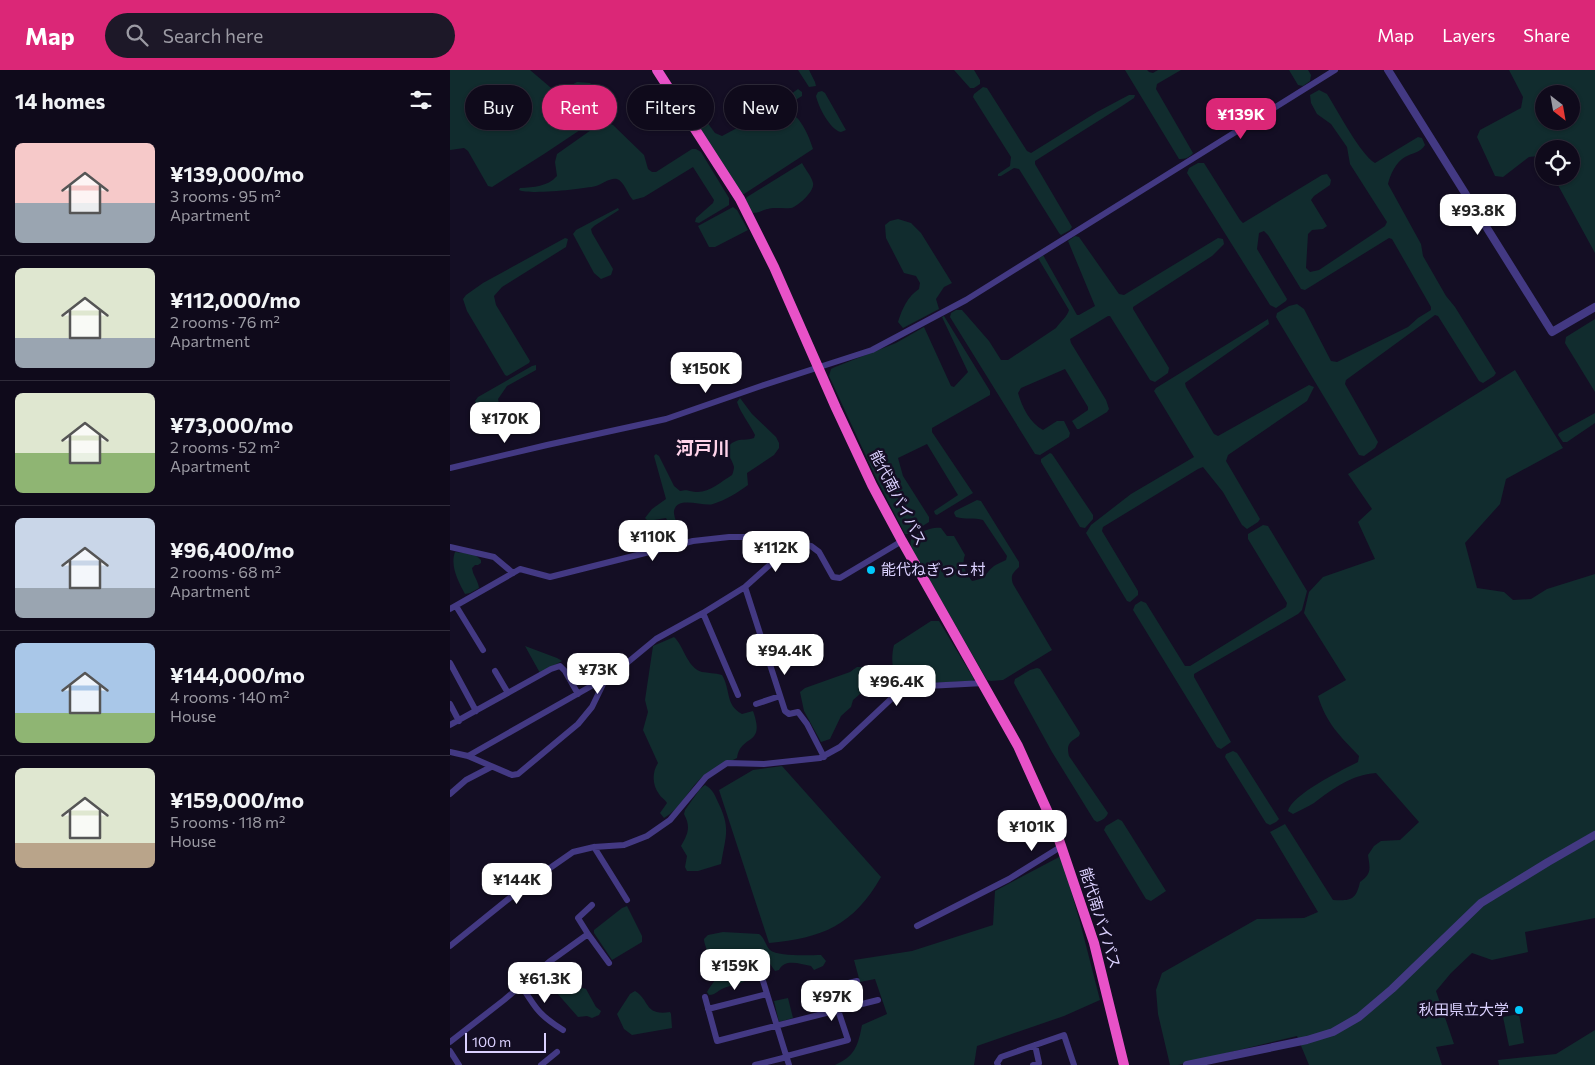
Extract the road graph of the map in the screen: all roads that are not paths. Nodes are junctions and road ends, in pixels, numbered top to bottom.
1 (657, 70) edge
2 (1335, 70) edge
3 (1388, 70) edge
4 (1595, 307) edge
5 (820, 368) junction
6 (450, 468) edge
7 (902, 541) junction
8 (794, 543) junction
9 (450, 546) edge
10 (513, 573) junction
11 (745, 587) junction
12 (453, 608) edge
13 (703, 613) junction
14 (483, 650) dead end
15 (450, 663) edge
16 (495, 671) dead end
17 (607, 677) junction
18 (984, 683) junction
19 (508, 693) junction
20 (578, 694) junction
21 (738, 695) dead end
22 (780, 696) junction
23 (450, 704) edge
24 (756, 704) dead end
25 (476, 711) junction
26 (459, 720) junction
27 (450, 726) edge
28 (450, 752) edge
29 (468, 756) junction
30 (824, 757) junction
31 (492, 767) junction
32 (450, 794) edge
33 (1595, 835) edge
34 (1062, 846) junction
35 (594, 847) junction
36 (627, 900) dead end
37 (592, 905) dead end
38 (916, 926) dead end
39 (588, 934) junction
40 (450, 946) edge
41 (609, 963) dead end
42 (759, 968) dead end
43 (857, 980) dead end
44 (521, 985) junction
45 (768, 994) junction
46 (705, 996) dead end
47 (878, 1000) dead end
48 (708, 1009) junction
49 (838, 1010) junction
50 (777, 1024) junction
51 (563, 1030) dead end
52 (450, 1042) edge
53 (1035, 1045) junction
54 (450, 1051) edge
55 (558, 1052) dead end
56 (787, 1056) junction
57 (1235, 1056) junction
58 (459, 1065) edge
59 (542, 1065) edge
60 (755, 1065) edge
61 (789, 1065) edge
62 (998, 1065) edge
63 (1033, 1065) edge
64 (1074, 1065) edge
65 (1124, 1065) edge
66 (1187, 1065) edge
67 (1237, 1065) edge

1 - 5 highway, 能代南バイパス
2 - 5 street
3 - 4 street
5 - 6 street
5 - 7 highway, 能代南バイパス
7 - 8 street
7 - 18 highway, 能代南バイパス
8 - 10 street
8 - 11 street
9 - 10 street
10 - 12 street
11 - 13 street
11 - 22 street
12 - 14 street
13 - 17 street
13 - 21 street
15 - 25 street
16 - 19 street
17 - 20 street
17 - 31 street
18 - 30 street
18 - 34 highway, 能代南バイパス
19 - 20 street
19 - 25 street
20 - 29 street
22 - 24 street
22 - 30 street
23 - 26 street
25 - 26 street
26 - 27 street
28 - 29 street
29 - 31 street
30 - 35 street
31 - 32 street
33 - 57 street
34 - 38 street
34 - 65 highway, 能代南バイパス
35 - 36 street
35 - 40 street
37 - 39 street
39 - 41 street
39 - 44 street
42 - 45 street
43 - 49 street
44 - 51 street
44 - 52 street
45 - 48 street
45 - 50 street
46 - 48 street
47 - 49 street
48 - 50 street
49 - 50 street
49 - 56 street
50 - 56 street
53 - 62 street
53 - 63 street
53 - 64 street
54 - 58 street
55 - 59 street
56 - 60 street
56 - 61 street
57 - 66 street
57 - 67 street

